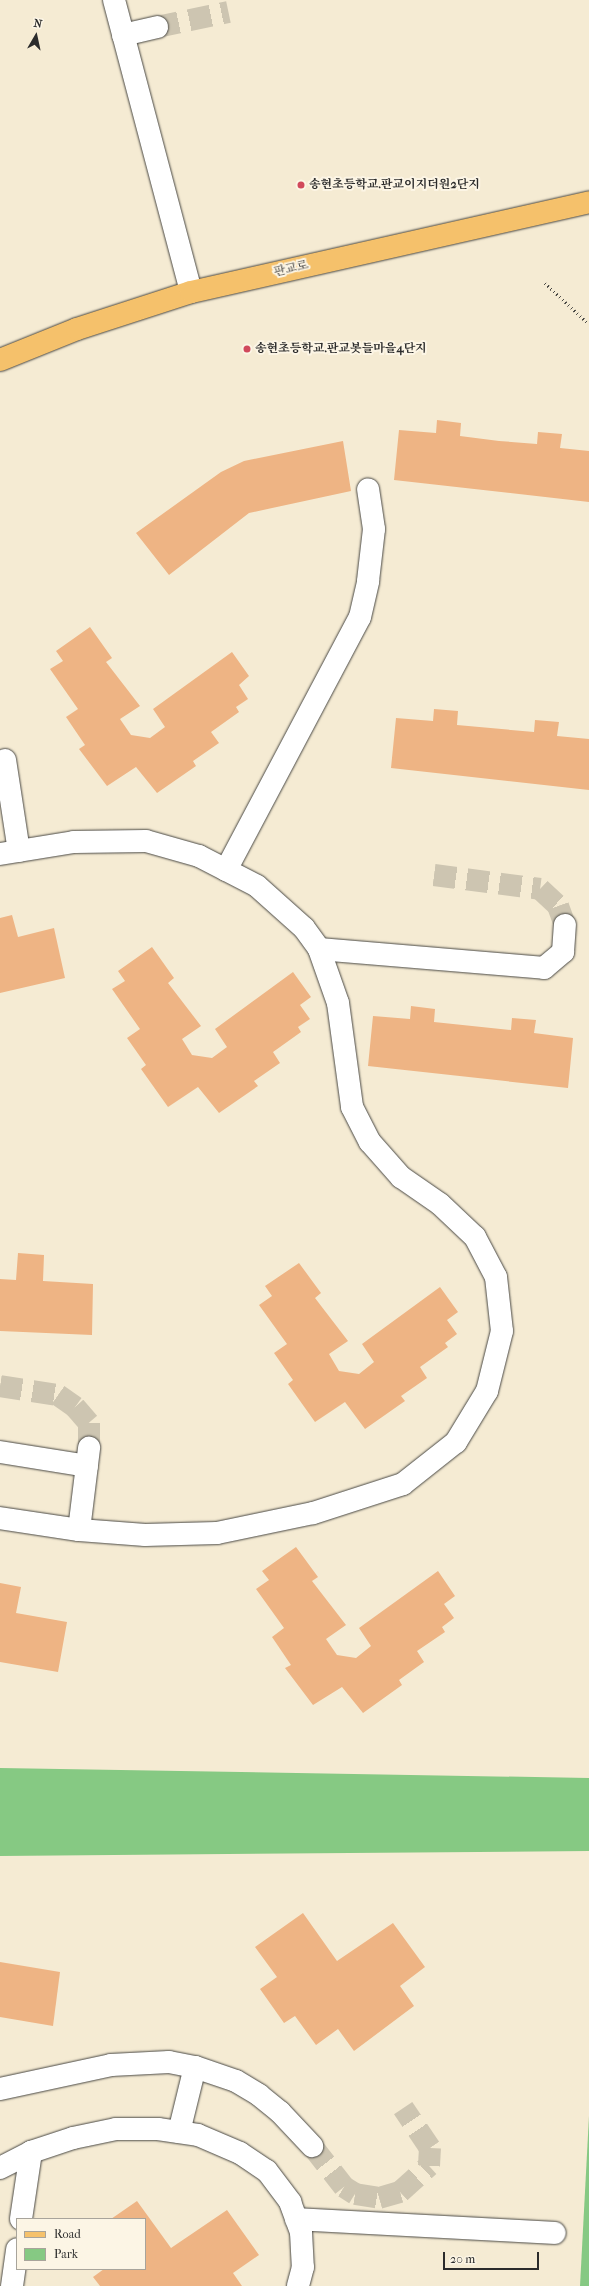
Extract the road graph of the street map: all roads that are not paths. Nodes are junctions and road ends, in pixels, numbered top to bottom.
1 (114, 0) edge
2 (157, 27) tunnel mouth
3 (123, 34) junction
4 (589, 202) edge
5 (191, 292) junction
6 (0, 360) edge
7 (368, 489) dead end
8 (5, 760) dead end
9 (4, 784) edge
10 (10, 852) edge
11 (226, 870) junction
12 (565, 925) tunnel mouth
13 (319, 949) junction
14 (0, 1452) edge
15 (0, 1518) edge
16 (79, 1530) junction
17 (195, 2067) junction
18 (0, 2089) edge
19 (179, 2132) junction
20 (312, 2146) tunnel mouth
21 (31, 2152) junction
22 (0, 2168) edge
23 (21, 2218) edge
24 (296, 2219) junction
25 (555, 2233) dead end
26 (16, 2256) edge
27 (12, 2286) edge
28 (298, 2286) edge

1 - 3 lane
2 - 3 lane
3 - 5 lane
4 - 5 main road, 판교로
5 - 6 main road, 판교로
7 - 11 lane
8 - 9 lane
9 - 10 lane
10 - 11 lane
11 - 13 lane
12 - 13 lane
13 - 16 lane
14 - 16 lane
15 - 16 lane
17 - 18 lane
17 - 19 lane
17 - 20 lane
19 - 21 lane
19 - 24 lane
21 - 22 lane
21 - 23 lane
24 - 25 lane
24 - 28 lane
26 - 27 lane

